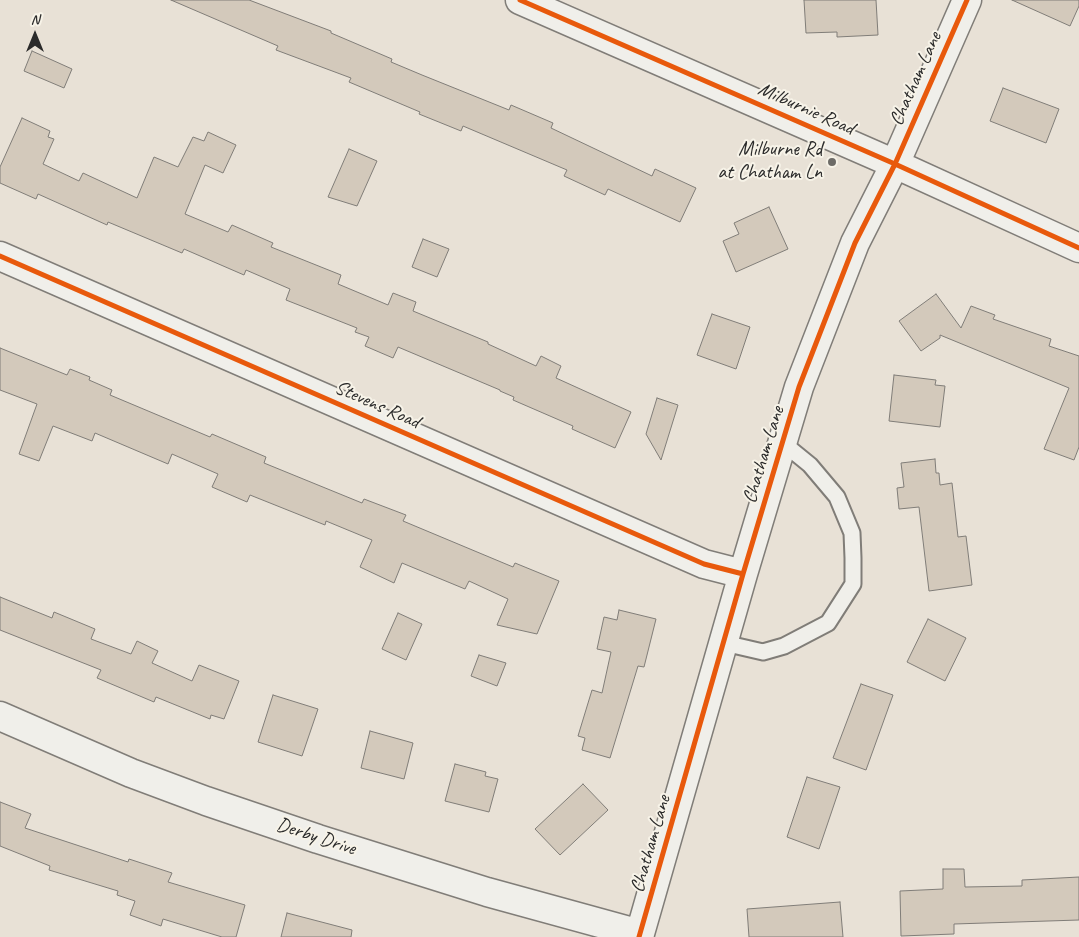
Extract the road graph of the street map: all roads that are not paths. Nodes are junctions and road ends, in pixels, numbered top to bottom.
1 (520, 0) edge
2 (967, 0) edge
3 (895, 164) junction
4 (1079, 248) edge
5 (0, 256) edge
6 (784, 443) junction
7 (743, 574) junction
8 (724, 642) junction
9 (0, 716) edge
10 (640, 936) edge

1 - 3 street, Milburnie Road
2 - 3 street, Chatham Lane
3 - 4 street, Milburnie Road
3 - 6 street, Chatham Lane
5 - 7 street, Stevens Road
6 - 7 street, Chatham Lane
6 - 8 lane
7 - 8 street, Chatham Lane
8 - 10 street, Chatham Lane
9 - 10 street, Derby Drive

